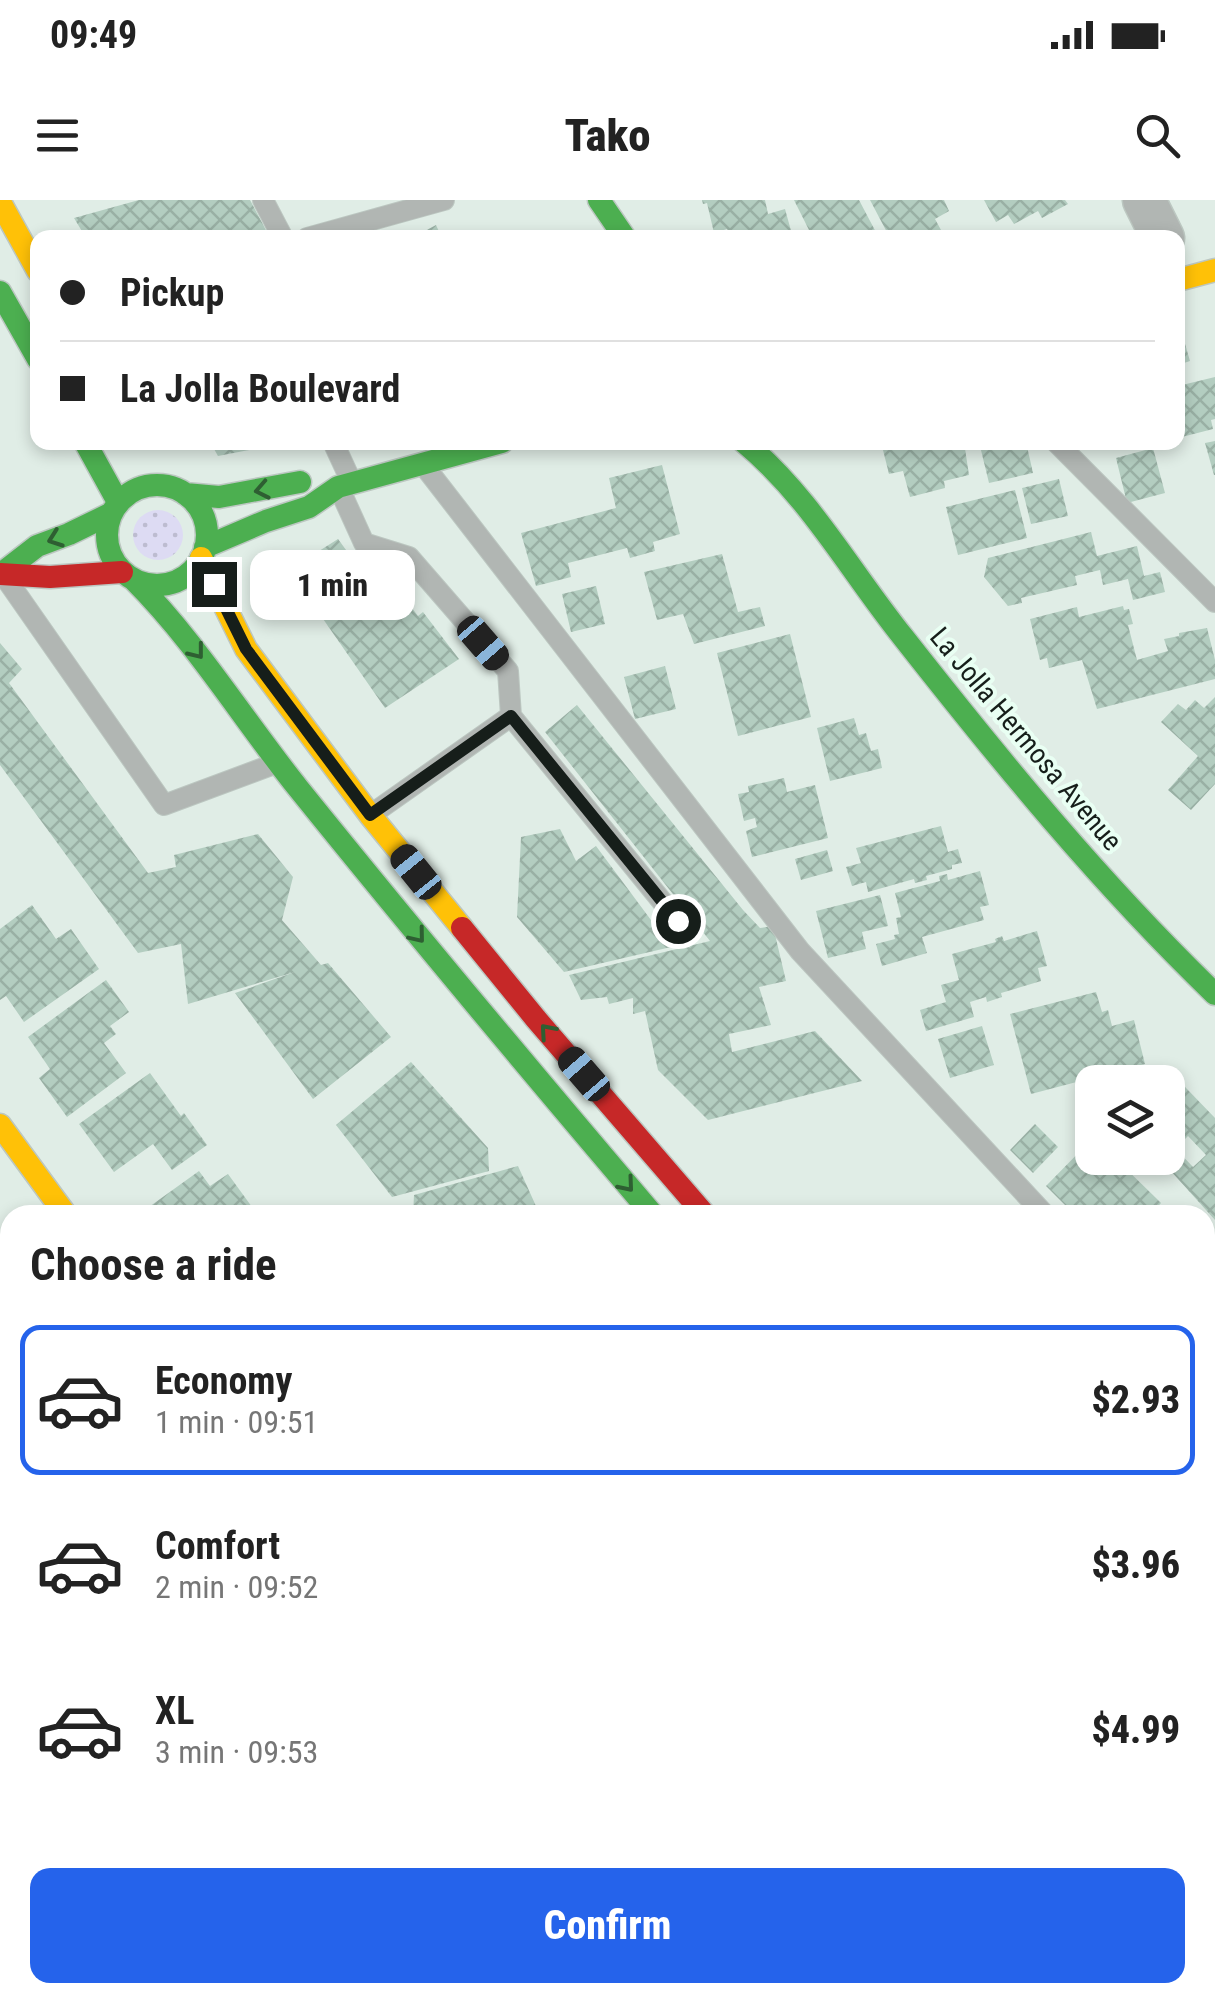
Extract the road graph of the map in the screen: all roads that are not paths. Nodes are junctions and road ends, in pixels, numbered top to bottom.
1 (263, 200) edge
2 (444, 200) edge
3 (599, 200) edge
4 (1144, 200) edge
5 (0, 202) edge
6 (279, 230) edge
7 (336, 230) edge
8 (620, 230) edge
9 (1159, 230) edge
10 (30, 256) edge
11 (3, 305) edge
12 (30, 347) edge
13 (89, 450) edge
14 (334, 450) edge
15 (473, 450) edge
16 (754, 450) edge
17 (1064, 450) edge
18 (789, 457) dead end
19 (144, 461) dead end
20 (423, 464) junction
21 (345, 485) junction
22 (176, 490) junction
23 (115, 508) junction
24 (810, 508) junction
25 (203, 553) junction
26 (1, 574) edge
27 (128, 575) junction
28 (1215, 602) edge
29 (511, 716) junction
30 (278, 763) junction
31 (370, 815) junction
32 (678, 921) dead end
33 (1215, 994) edge
34 (0, 1125) edge
35 (59, 1205) edge
36 (645, 1205) edge
37 (697, 1205) edge
38 (1036, 1205) edge

1 - 6 lane
2 - 7 lane
3 - 8 main road
4 - 9 street
5 - 10 main road
11 - 12 main road
13 - 23 main road
14 - 21 lane
15 - 20 main road
16 - 24 main road, La Jolla Hermosa Avenue
17 - 28 lane
18 - 24 main road, La Jolla Hermosa Avenue
19 - 22 main road
20 - 21 main road
20 - 38 lane
21 -> 22 main road
21 - 25 main road
21 - 29 lane
22 - 23 main road
22 - 25 main road
23 -> 26 main road
23 - 27 main road
24 - 33 main road, La Jolla Hermosa Avenue
25 - 27 main road
25 - 31 main road
26 - 27 main road
26 - 30 lane
27 -> 30 main road
29 - 31 lane
29 - 32 lane
30 -> 36 main road
37 -> 31 main road
34 - 35 main road

